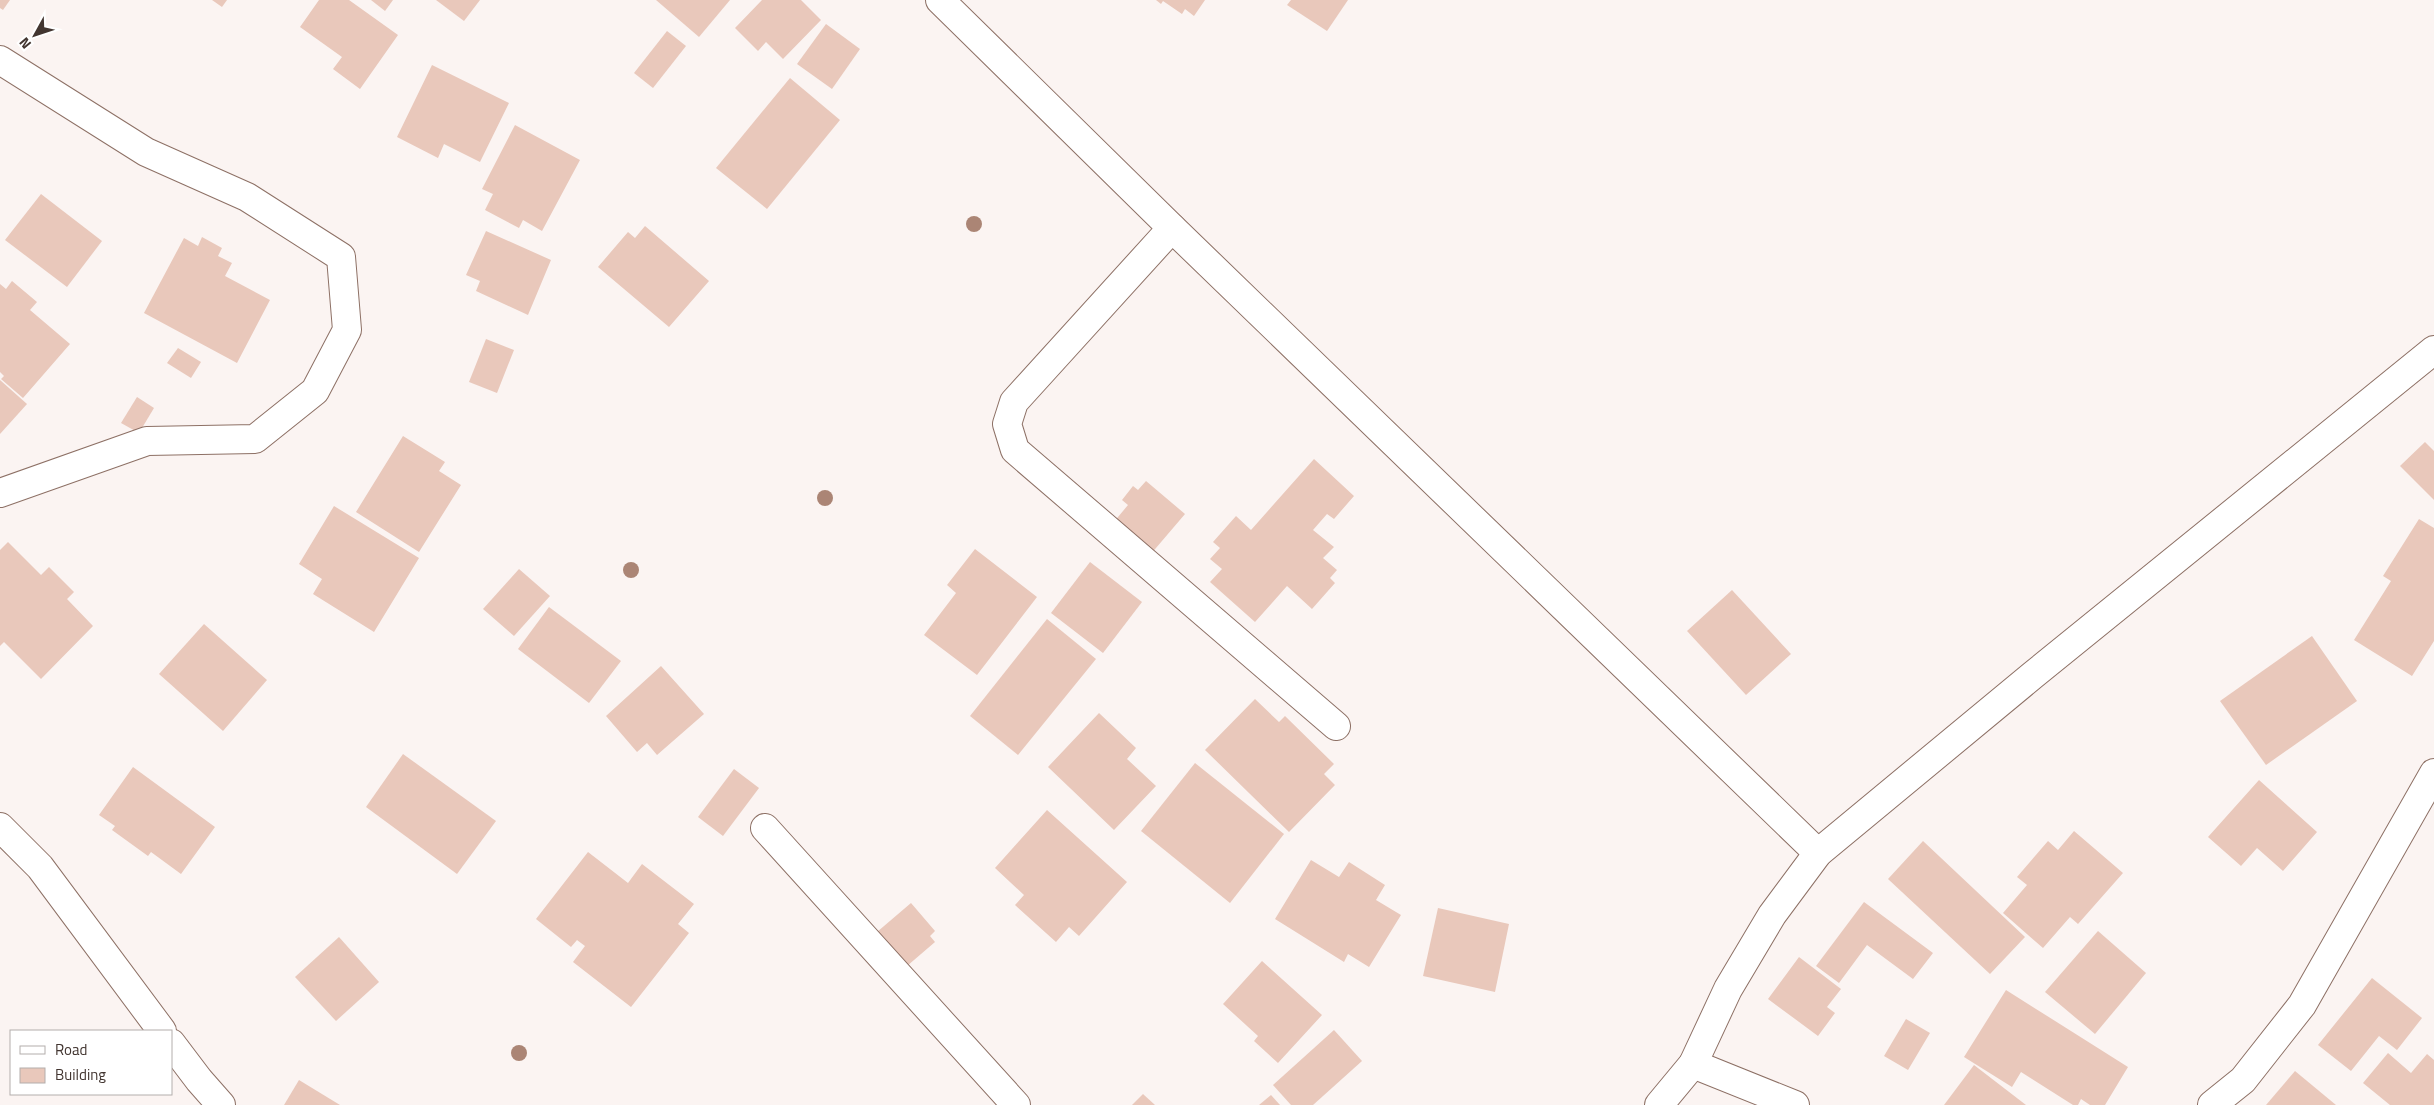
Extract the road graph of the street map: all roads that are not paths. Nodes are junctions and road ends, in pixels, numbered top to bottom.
1 (940, 0) edge
2 (0, 60) edge
3 (1172, 228) junction
4 (2434, 350) edge
5 (0, 494) edge
6 (1336, 726) dead end
7 (2434, 773) edge
8 (0, 827) edge
9 (765, 828) dead end
10 (1818, 852) junction
11 (161, 1030) edge
12 (172, 1044) edge
13 (1693, 1064) junction
14 (221, 1105) edge
15 (1016, 1105) edge
16 (1659, 1105) edge
17 (1795, 1105) edge
18 (2212, 1105) edge

1 - 3 street
2 - 5 street
3 - 6 street
3 - 10 street
4 - 10 street
7 - 18 street
8 - 11 street
9 - 15 street
10 - 13 street
12 - 14 street
13 - 16 street
13 - 17 street

